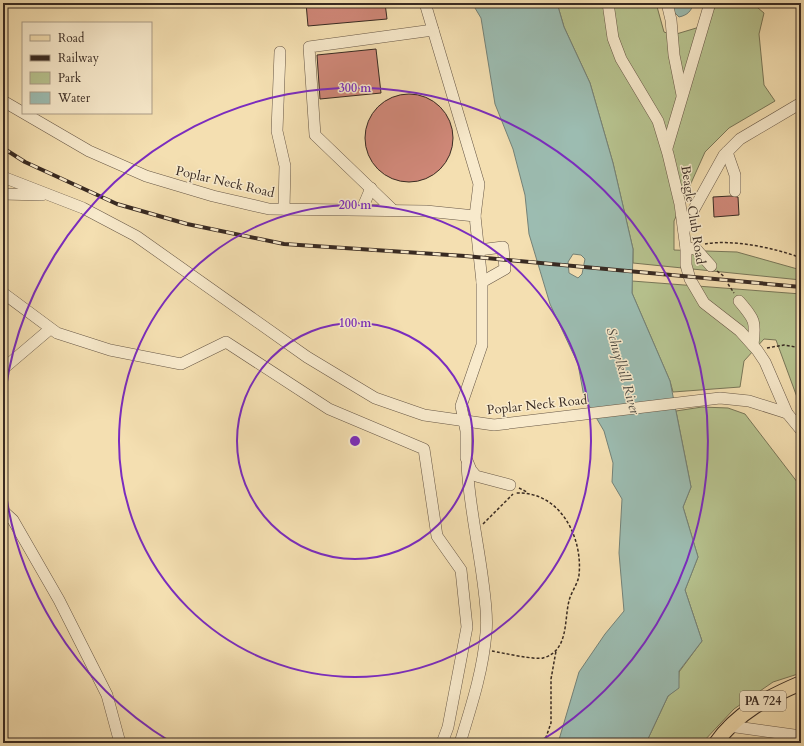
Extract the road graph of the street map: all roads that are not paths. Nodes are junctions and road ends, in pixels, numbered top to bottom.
1 (425, 3) edge
2 (608, 3) edge
3 (667, 3) edge
4 (710, 3) edge
5 (433, 30) junction
6 (280, 52) dead end
7 (683, 98) junction
8 (3, 101) edge
9 (801, 103) edge
10 (22, 112) edge
11 (25, 114) edge
12 (667, 148) junction
13 (727, 152) junction
14 (3, 177) edge
15 (371, 188) junction
16 (735, 191) dead end
17 (3, 194) edge
18 (52, 196) junction
19 (284, 209) junction
20 (362, 209) junction
21 (393, 210) junction
22 (475, 216) junction
23 (684, 233) junction
24 (691, 248) junction
25 (479, 250) junction
26 (711, 266) dead end
27 (482, 282) junction
28 (3, 293) edge
29 (739, 301) road end
30 (50, 329) junction
31 (755, 348) junction
32 (3, 369) edge
33 (787, 413) junction
34 (464, 422) junction
35 (801, 430) edge
36 (466, 458) junction
37 (510, 485) dead end
38 (3, 511) edge
39 (801, 683) edge
40 (730, 726) junction
41 (801, 736) edge
42 (120, 743) edge
43 (442, 743) edge
44 (460, 743) edge
45 (716, 743) edge

1 - 5 street
2 - 12 street, Beagle Club Road
3 - 7 street
4 - 7 street
5 - 15 street
5 - 22 street
6 - 19 street
7 - 12 street
8 - 10 street, Poplar Neck Road
9 - 13 street
11 - 19 street, Poplar Neck Road
12 - 23 street, Beagle Club Road
13 - 16 street
13 - 23 street
14 - 18 street, Poplar Neck Road
15 - 20 street
15 - 21 street
17 - 18 street
18 - 34 street, Poplar Neck Road
19 - 20 street, Poplar Neck Road
20 - 21 street, Poplar Neck Road
21 - 22 street, Poplar Neck Road
22 - 25 street
23 - 24 street, Beagle Club Road
24 - 26 street
24 - 31 street, Beagle Club Road
25 - 27 street
25 - 27 street
27 - 34 street
28 - 30 street
29 - 31 street
30 - 32 street
30 - 43 street
31 - 33 street, Beagle Club Road
33 - 34 street, Poplar Neck Road
33 - 35 street, Beagle Club Road
34 - 36 street
36 - 37 street
36 - 44 street
38 - 42 street
39 - 40 main road, PA 724
40 - 41 street
40 - 45 main road, PA 724

